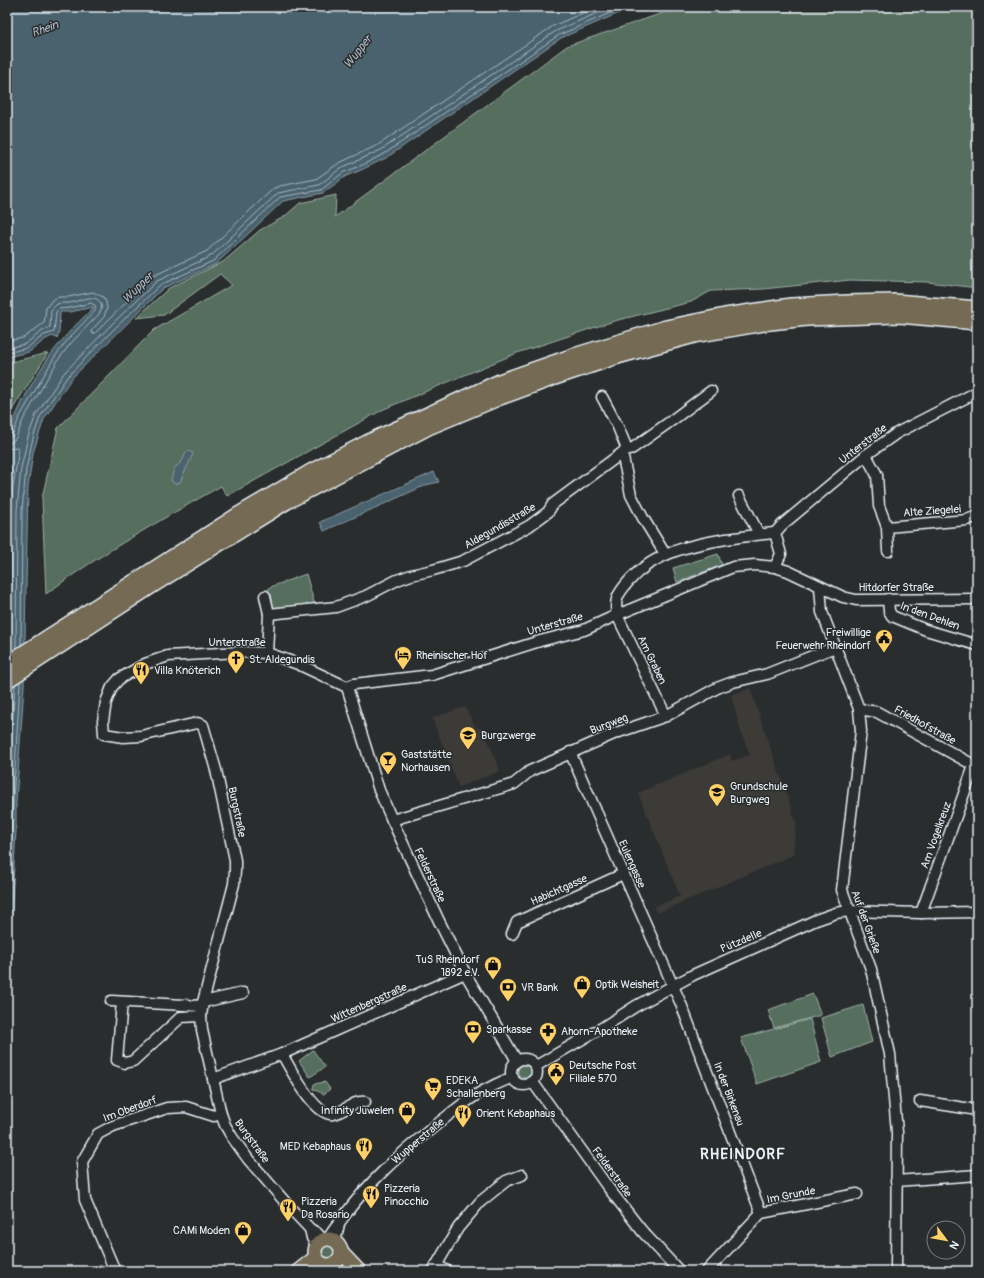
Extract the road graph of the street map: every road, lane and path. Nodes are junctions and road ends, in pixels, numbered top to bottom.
1 (977, 309) edge
2 (977, 322) edge
3 (711, 391) dead end
4 (977, 392) edge
5 (602, 397) dead end
6 (625, 451) junction
7 (866, 455) junction
8 (739, 496) dead end
9 (977, 516) edge
10 (888, 527) junction
11 (775, 533) junction
12 (759, 534) junction
13 (888, 551) dead end
14 (665, 554) junction
15 (774, 567) junction
16 (820, 587) junction
17 (265, 596) dead end
18 (888, 599) junction
19 (977, 599) edge
20 (269, 614) junction
21 (617, 614) junction
22 (977, 645) edge
23 (835, 647) junction
24 (267, 653) junction
25 (7, 664) edge
26 (7, 680) edge
27 (347, 687) junction
28 (859, 709) junction
29 (666, 716) junction
30 (104, 734) joint
31 (570, 752) junction
32 (975, 767) edge
33 (392, 820) junction
34 (623, 874) junction
35 (849, 911) junction
36 (977, 912) edge
37 (921, 913) junction
38 (512, 934) dead end
39 (465, 973) junction
40 (673, 985) junction
41 (243, 993) dead end
42 (111, 1001) dead end
43 (122, 1002) junction
44 (203, 1004) junction
45 (201, 1016) junction
46 (282, 1054) junction
47 (517, 1061) junction
48 (536, 1066) junction
49 (513, 1077) junction
50 (213, 1079) junction
51 (532, 1081) junction
52 (920, 1101) dead end
53 (365, 1102) dead end
54 (977, 1110) edge
55 (221, 1114) junction
56 (522, 1175) dead end
57 (977, 1175) edge
58 (896, 1181) junction
59 (857, 1194) dead end
60 (761, 1213) junction
61 (327, 1250) junction
62 (434, 1268) edge
63 (356, 1269) edge
64 (115, 1271) edge
65 (298, 1271) edge
66 (310, 1271) edge
67 (447, 1271) edge
68 (679, 1271) edge
69 (707, 1271) edge
70 (896, 1271) edge

1 - 25 highway
2 - 26 highway
3 - 6 street, Aldegundisstraße
4 - 7 street, Unterstraße
5 - 6 street
6 - 14 street
6 - 20 street, Aldegundisstraße
7 - 10 street
7 - 11 street, Unterstraße
8 - 12 street
9 - 10 street, Alte Ziegelei
10 - 13 street
11 - 12 street
11 - 15 street
12 - 14 street
14 - 21 street
15 - 16 street, Hitdorfer Straße
15 - 21 street, Unterstraße
16 - 18 street, Hitdorfer Straße
16 - 23 street, Auf der Grieße
17 - 20 street
18 - 19 street, Hitdorfer Straße
18 - 22 street, In den Dehlen
20 - 24 street
21 - 27 street, Unterstraße
21 - 29 street, Am Graben
23 - 28 street, Auf der Grieße
23 - 29 street, Burgweg
24 - 27 street, Unterstraße
24 - 30 street, Unterstraße
27 - 33 street, Felderstraße
28 - 32 street, Friedhofstraße
28 - 35 street, Auf der Grieße
29 - 31 street, Burgweg
30 - 44 street, Burgstraße
31 - 33 street, Burgweg
31 - 34 street, Eulengasse
32 - 37 street, Am Vogelkreuz
33 - 39 street, Felderstraße
34 - 38 street, Habichtgasse
34 - 40 street, Eulengasse
35 - 37 street, Pützdelle
35 - 40 street, Pützdelle
35 - 58 street, Auf der Grieße
36 - 37 street, Pützdelle
39 - 46 street, Wittenbergstraße
39 - 47 street, Felderstraße
40 - 48 street, Pützdelle
40 - 60 street, In der Birkenau
41 - 44 street
42 - 43 street
43 - 44 street
43 - 45 street
44 - 45 street, Burgstraße
45 - 50 street, Burgstraße
46 - 50 street, Wittenbergstraße
46 - 53 street
47 - 48 street
47 - 49 street
48 - 51 street
49 - 51 street
49 - 61 street, Wupperstraße
50 - 55 street, Burgstraße
51 - 68 street, Felderstraße
52 - 54 street
55 - 61 street, Burgstraße
55 - 64 street, Im Oberdorf
56 - 62 street
57 - 58 street
58 - 70 street, Auf der Grieße
59 - 60 street, Im Grunde
60 - 69 street, Im Grunde
61 - 63 main road
61 - 65 main road, Wupperstraße
61 - 66 main road, Wupperstraße
62 - 67 street

